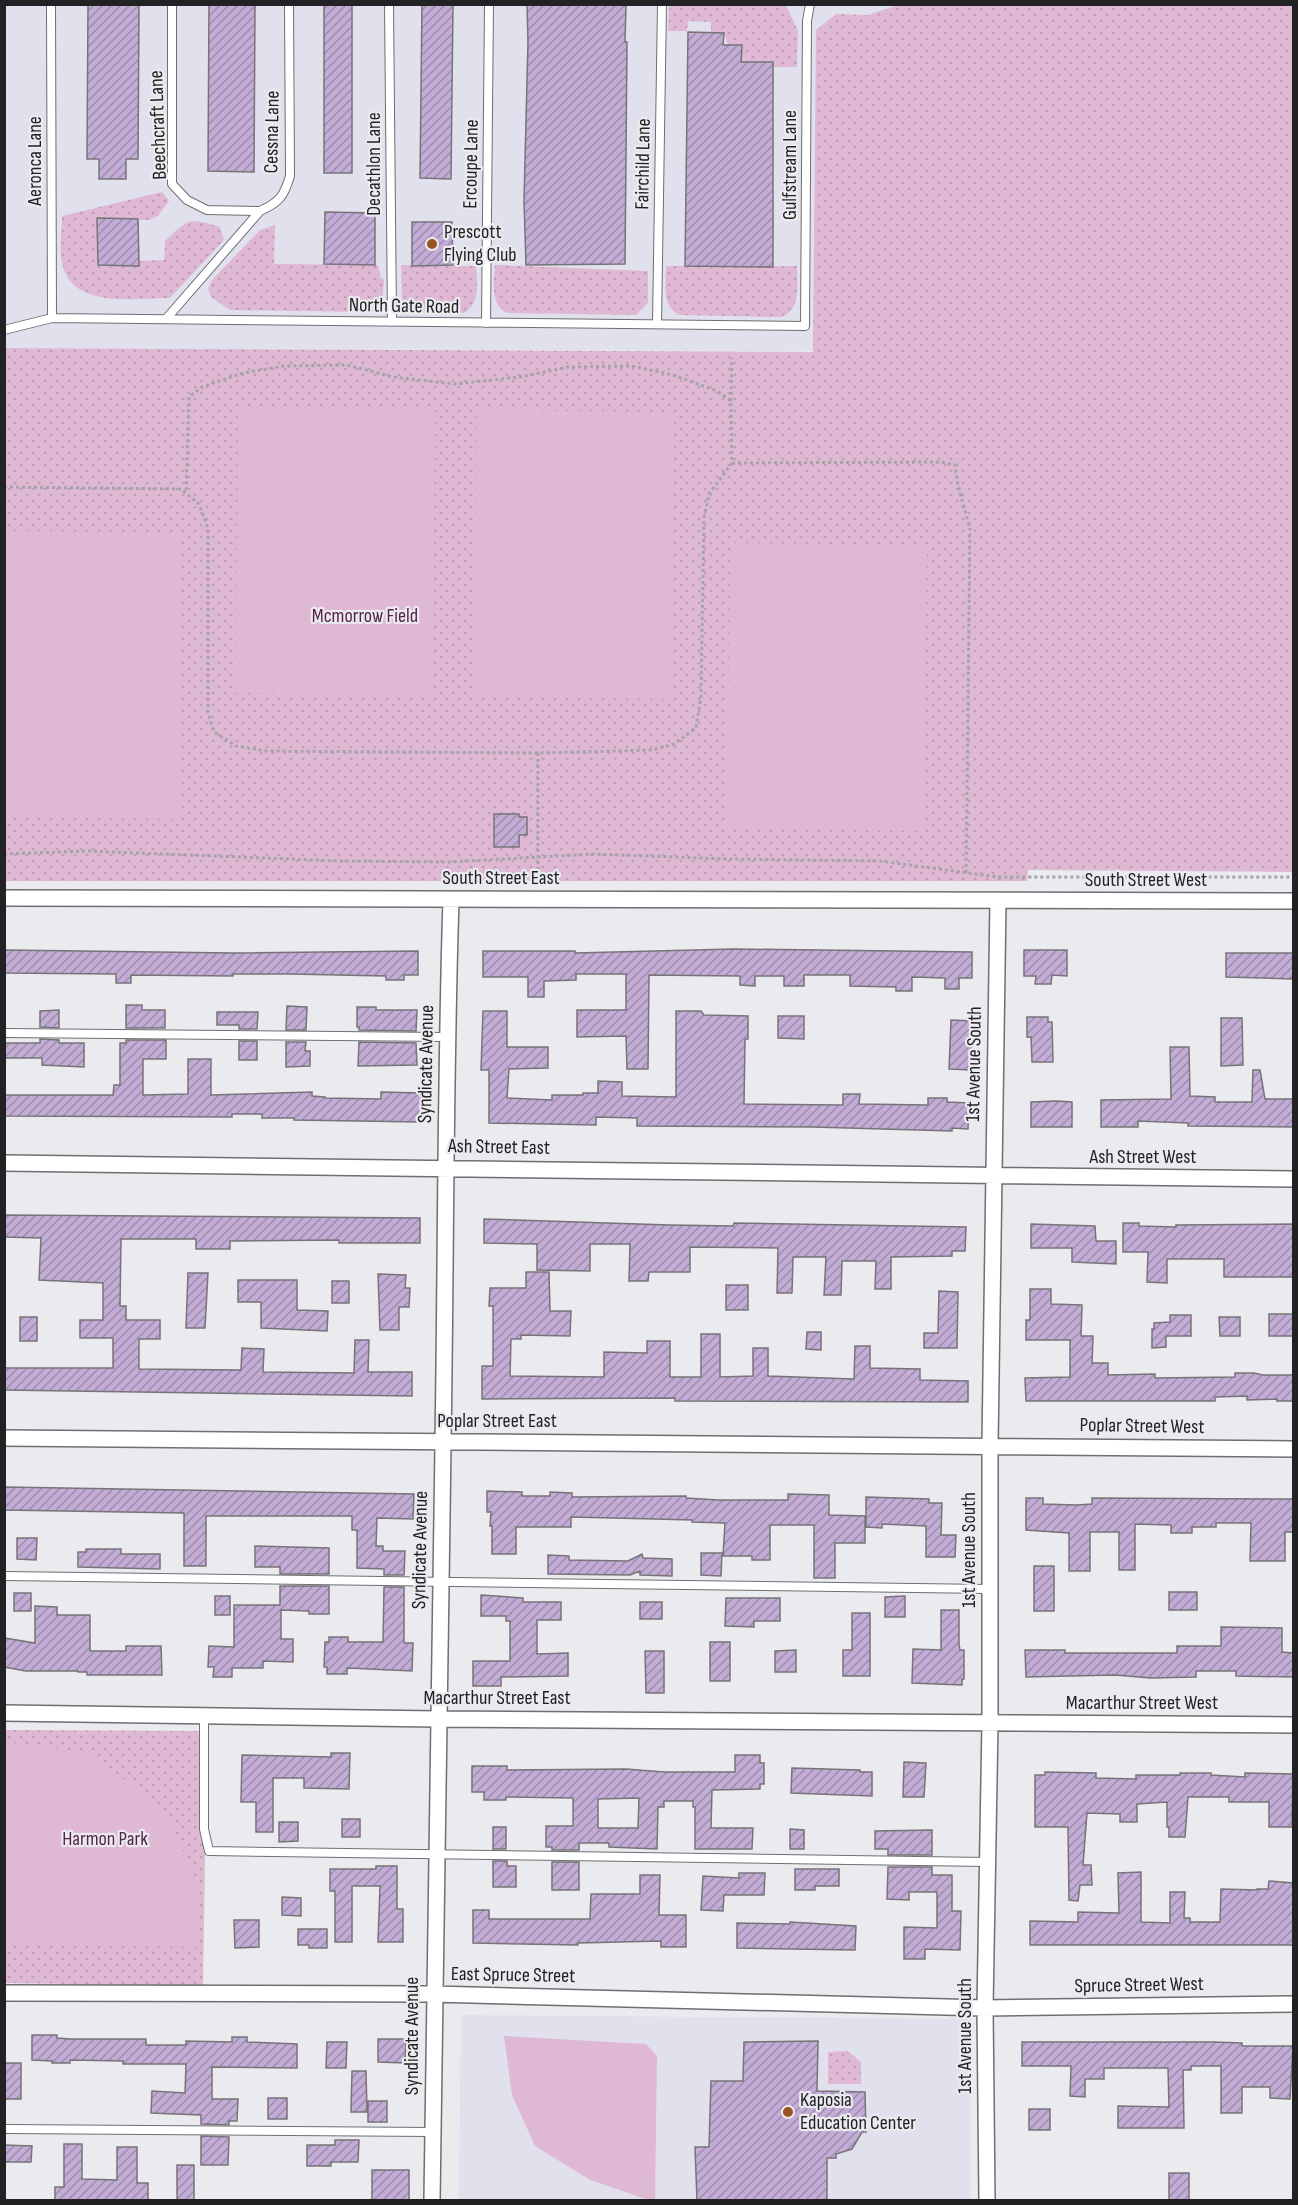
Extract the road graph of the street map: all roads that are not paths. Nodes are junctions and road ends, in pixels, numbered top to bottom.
1 (51, 4) edge
2 (172, 4) edge
3 (290, 4) edge
4 (389, 4) edge
5 (489, 4) edge
6 (662, 4) edge
7 (810, 4) edge
8 (260, 211) junction
9 (52, 318) junction
10 (166, 319) junction
11 (392, 322) junction
12 (486, 323) junction
13 (657, 324) junction
14 (805, 326) joint
15 (4, 330) edge
16 (4, 898) edge
17 (451, 900) junction
18 (998, 900) junction
19 (1293, 901) edge
20 (4, 1033) edge
21 (447, 1037) junction
22 (4, 1163) edge
23 (445, 1167) junction
24 (992, 1177) junction
25 (1293, 1179) edge
26 (4, 1438) edge
27 (443, 1442) junction
28 (990, 1445) junction
29 (1293, 1449) edge
30 (4, 1576) edge
31 (441, 1581) junction
32 (990, 1589) junction
33 (4, 1713) edge
34 (204, 1716) junction
35 (438, 1719) junction
36 (990, 1722) junction
37 (1293, 1725) edge
38 (436, 1855) junction
39 (988, 1862) junction
40 (4, 1993) edge
41 (433, 1994) junction
42 (1293, 2004) edge
43 (985, 2008) junction
44 (4, 2129) edge
45 (433, 2132) junction
46 (432, 2200) edge
47 (987, 2200) edge

1 - 9 lane, Aeronca Lane
2 - 8 lane, Beechcraft Lane
3 - 8 lane, Cessna Lane
4 - 11 lane, Decathlon Lane
5 - 12 lane, Ercoupe Lane
6 - 13 lane, Fairchild Lane
7 - 14 lane, Gulfstream Lane
8 - 10 lane, Cessna Lane
9 - 10 lane, North Gate Road
9 - 15 lane, North Gate Road
10 - 11 lane, North Gate Road
11 - 12 lane, North Gate Road
12 - 13 lane, North Gate Road
13 - 14 lane, North Gate Road
16 - 17 street, South Street East
17 - 18 street, South Street East
17 - 21 street, Syndicate Avenue
18 - 19 street, South Street West
18 - 24 street, 1st Avenue South
20 - 21 lane
21 - 23 street, Syndicate Avenue
22 - 23 street, Ash Street East
23 - 24 street, Ash Street East
23 - 27 street, Syndicate Avenue
24 - 25 street, Ash Street West
24 - 28 street, 1st Avenue South
26 - 27 street, Poplar Street East
27 - 28 street, Poplar Street East
27 - 31 street, Syndicate Avenue
28 - 29 street, Poplar Street West
28 - 32 street, 1st Avenue South
30 - 31 lane
31 - 32 lane
31 - 35 street, Syndicate Avenue
32 - 36 street, 1st Avenue South
33 - 34 street, Macarthur Street East
34 - 35 street, Macarthur Street East
34 - 38 lane
35 - 36 street, Macarthur Street East
35 - 38 street, Syndicate Avenue
36 - 37 street, Macarthur Street West
36 - 39 street, 1st Avenue South
38 - 39 lane
38 - 41 street, Syndicate Avenue
39 - 43 street, 1st Avenue South
40 - 41 street, East Spruce Street
41 - 43 street, East Spruce Street
41 - 45 street, Syndicate Avenue
42 - 43 street, Spruce Street West
43 - 47 street, 1st Avenue South
44 - 45 lane
45 - 46 street, Syndicate Avenue

